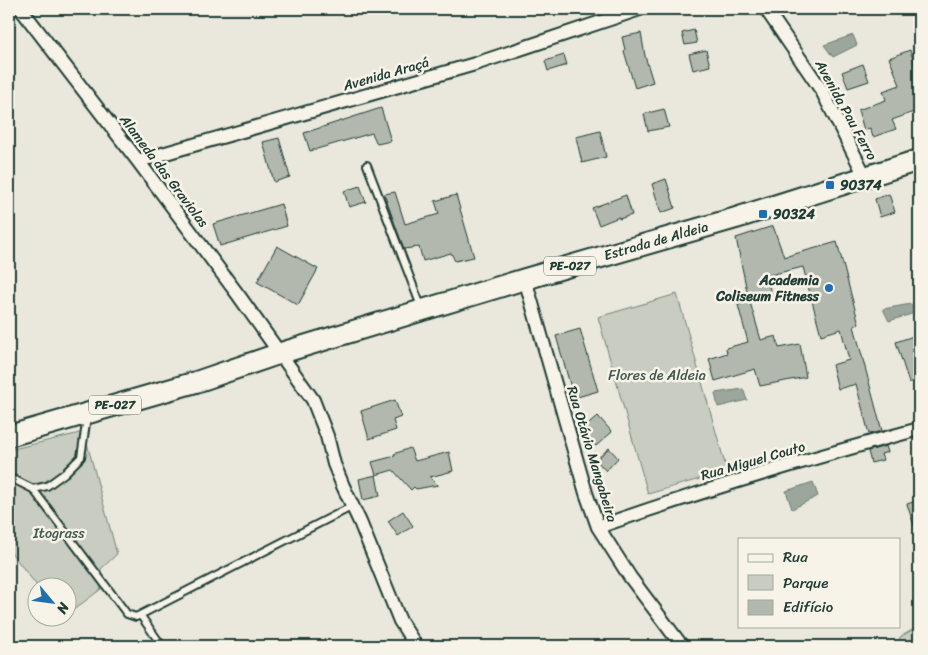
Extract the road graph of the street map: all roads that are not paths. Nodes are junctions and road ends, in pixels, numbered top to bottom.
1 (21, 9) edge
2 (640, 9) edge
3 (766, 9) edge
4 (919, 160) edge
5 (138, 161) junction
6 (367, 165) dead end
7 (865, 176) junction
8 (525, 279) junction
9 (423, 311) junction
10 (281, 353) junction
11 (87, 414) junction
12 (919, 429) edge
13 (9, 436) edge
14 (9, 477) edge
15 (33, 489) junction
16 (353, 506) junction
17 (598, 527) junction
18 (141, 616) junction
19 (162, 646) edge
20 (416, 646) edge
21 (682, 646) edge

1 - 5 street, Alameda das Graviolas
2 - 5 street, Avenida Araçá
3 - 7 street, Avenida Pau Ferro
4 - 7 main road, Estrada de Aldeia / PE-027
5 - 10 street, Alameda das Graviolas
6 - 9 lane
7 - 8 main road, Estrada de Aldeia / PE-027
8 - 9 main road, Estrada de Aldeia / PE-027
8 - 17 street, Rua Otávio Mangabeira
9 - 10 main road, Estrada de Aldeia / PE-027
10 - 11 main road, Estrada de Aldeia / PE-027
10 - 16 street, Alameda das Graviolas
11 - 13 main road, PE-027
11 - 15 lane
12 - 17 street, Rua Miguel Couto
14 - 15 lane
15 - 18 lane
16 - 18 lane
16 - 20 street, Alameda das Graviolas
17 - 21 street, Rua Otávio Mangabeira
18 - 19 lane

